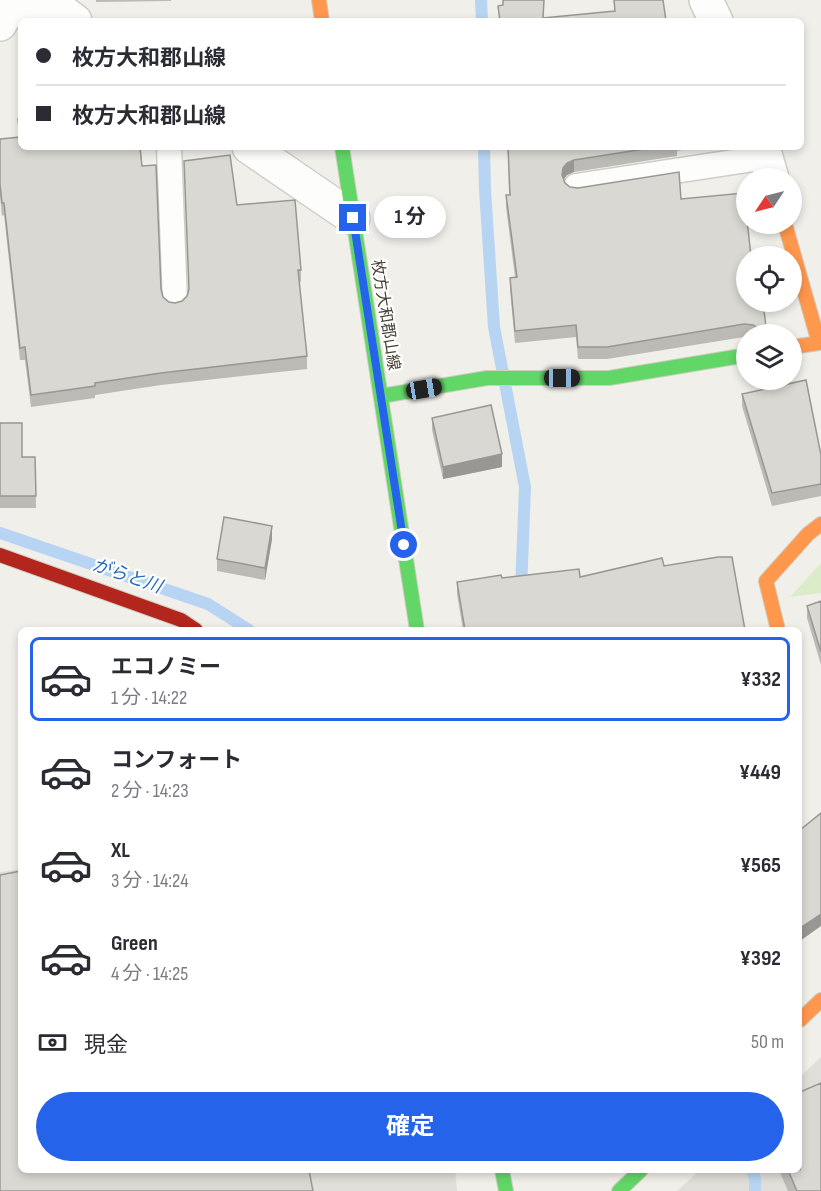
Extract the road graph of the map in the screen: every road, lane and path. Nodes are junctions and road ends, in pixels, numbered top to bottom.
1 (319, 0) edge
2 (706, 0) edge
3 (4, 12) edge
4 (71, 18) edge
5 (322, 18) edge
6 (715, 18) edge
7 (169, 150) edge
8 (253, 150) edge
9 (342, 150) edge
10 (767, 161) edge
11 (576, 186) edge
12 (353, 218) junction
13 (787, 234) edge
14 (175, 301) edge
15 (813, 346) edge
16 (736, 357) edge
17 (381, 396) junction
18 (821, 524) edge
19 (0, 555) edge
20 (192, 627) edge
21 (417, 627) edge
22 (777, 627) edge
23 (821, 1000) edge
24 (802, 1018) edge
25 (503, 1173) edge
26 (638, 1173) edge
27 (506, 1191) edge
28 (619, 1191) edge

1 - 5 street
2 - 6 street
3 - 4 street
7 - 14 lane
8 - 12 street
9 - 12 street, 枚方大和郡山線
10 - 11 lane
12 - 17 street, 枚方大和郡山線
13 - 15 street
16 - 17 street
17 - 21 street, 枚方大和郡山線
18 - 22 street
19 - 20 street
23 - 24 street
25 - 27 street
26 - 28 street

